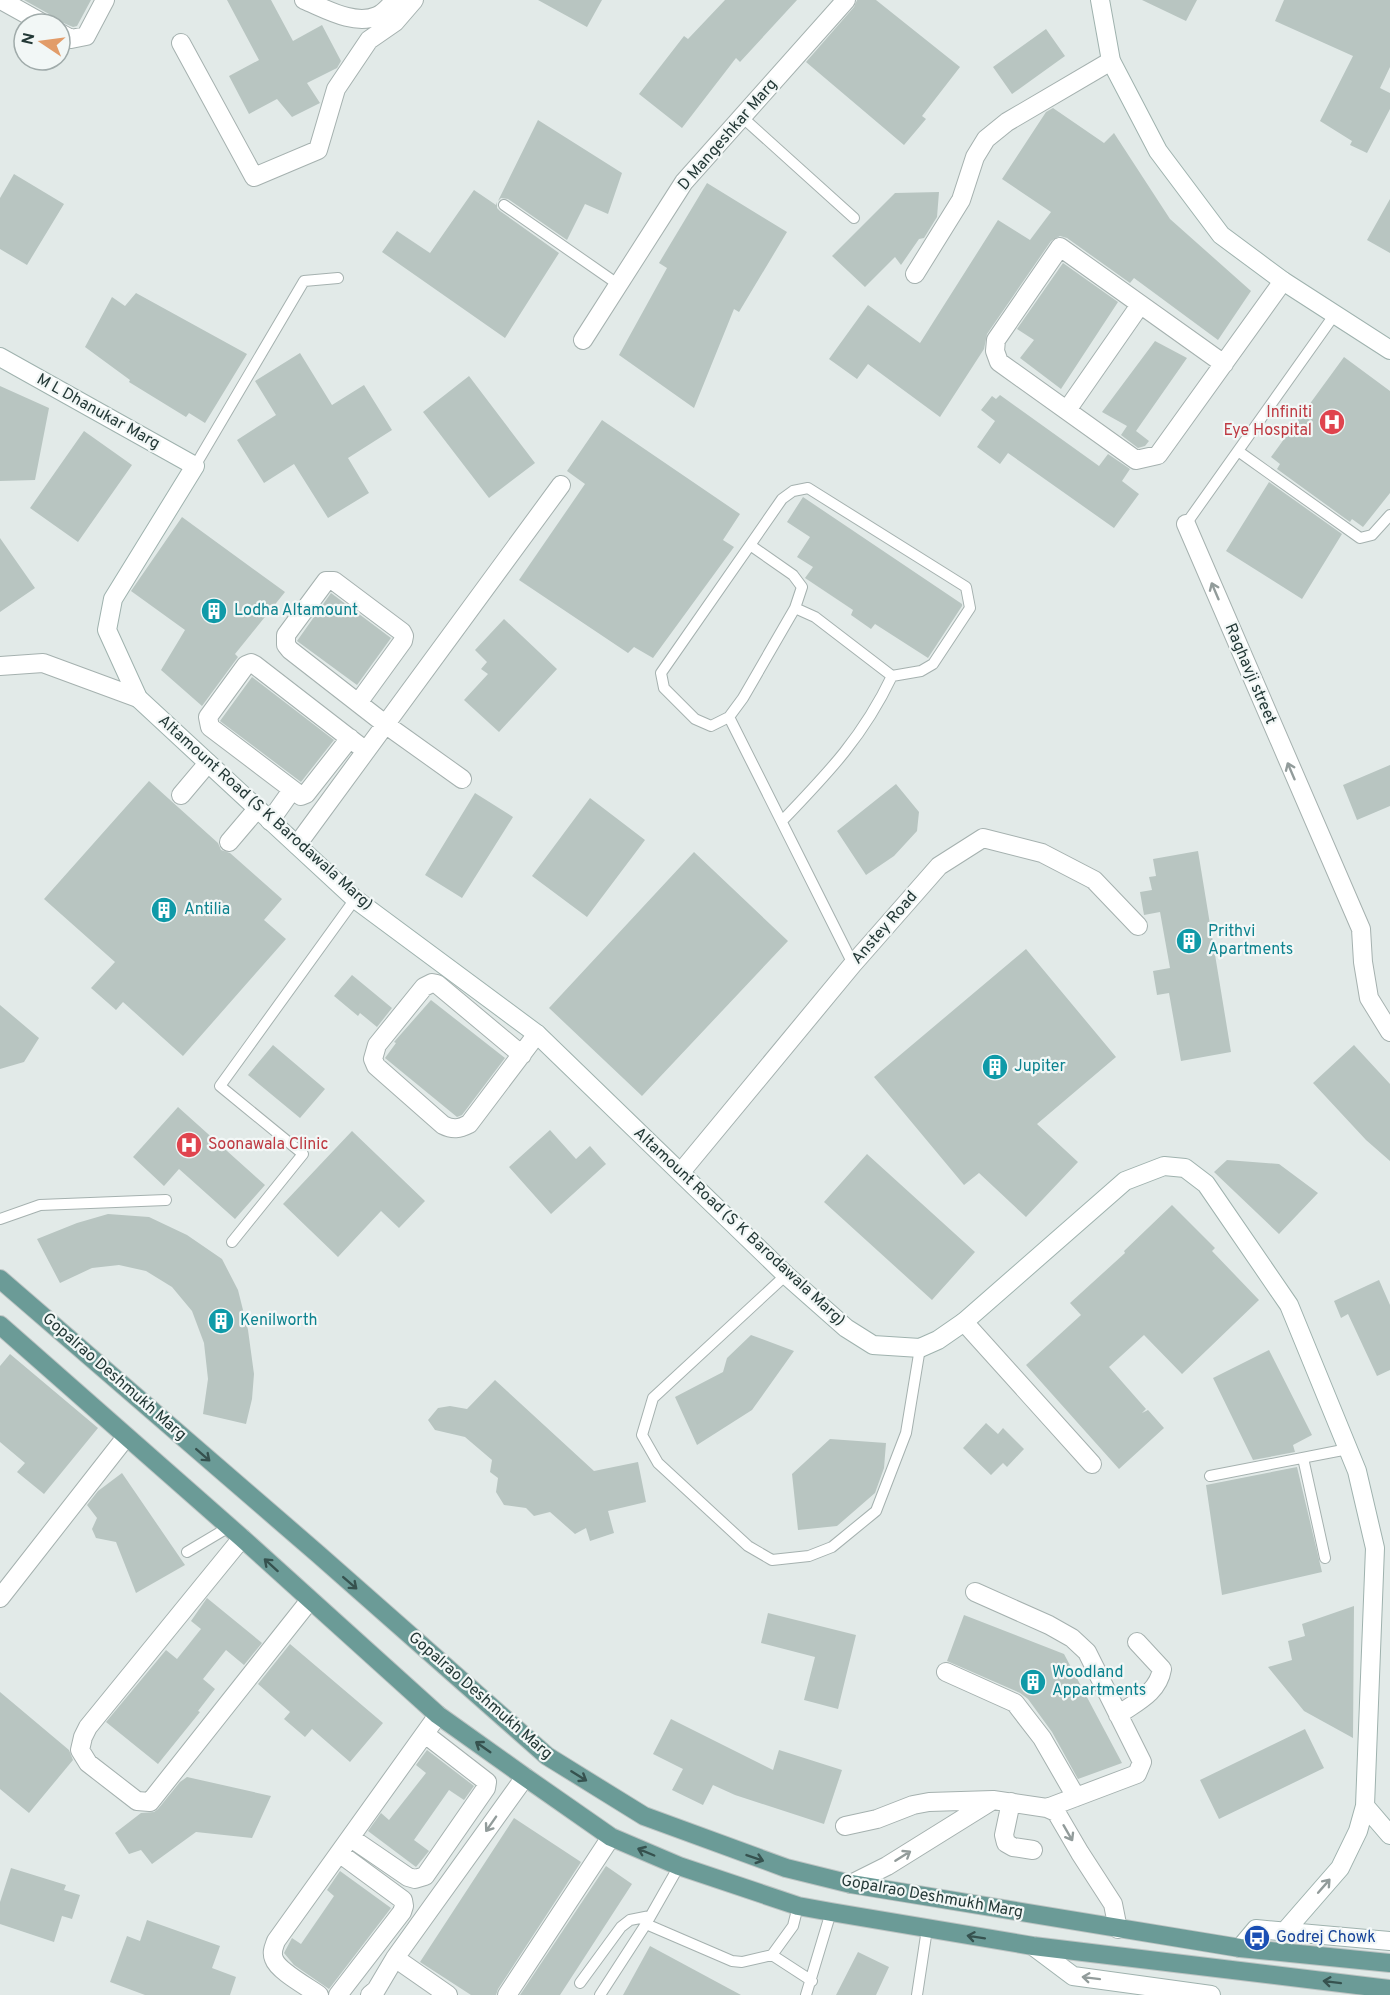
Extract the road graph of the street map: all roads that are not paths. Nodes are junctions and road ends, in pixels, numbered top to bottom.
1 (0, 0) edge
2 (105, 0) edge
3 (304, 0) edge
4 (395, 0) edge
5 (414, 0) edge
6 (846, 0) edge
7 (1100, 0) edge
8 (22, 12) edge
9 (72, 39) edge
10 (181, 43) dead end
11 (1111, 61) junction
12 (741, 117) junction
13 (504, 205) dead end
14 (854, 218) dead end
15 (915, 274) dead end
16 (338, 278) dead end
17 (1283, 281) junction
18 (620, 285) junction
19 (1140, 304) junction
20 (1335, 314) junction
21 (583, 340) dead end
22 (1390, 350) edge
23 (0, 357) edge
24 (1224, 364) junction
25 (1067, 410) junction
26 (1238, 451) junction
27 (195, 466) junction
28 (561, 485) dead end
29 (1390, 515) edge
30 (1186, 524) joint
31 (750, 545) junction
32 (795, 608) junction
33 (0, 666) edge
34 (892, 676) junction
35 (138, 698) junction
36 (358, 703) junction
37 (729, 717) junction
38 (385, 724) junction
39 (215, 731) junction
40 (350, 738) junction
41 (366, 751) junction
42 (203, 758) junction
43 (462, 779) dead end
44 (292, 790) junction
45 (181, 795) dead end
46 (263, 815) junction
47 (782, 821) junction
48 (229, 842) dead end
49 (297, 845) junction
50 (355, 899) junction
51 (1138, 926) dead end
52 (853, 964) junction
53 (460, 978) junction
54 (448, 994) junction
55 (1390, 1032) edge
56 (537, 1035) junction
57 (522, 1055) junction
58 (681, 1172) junction
59 (166, 1200) dead end
60 (0, 1219) edge
61 (232, 1242) dead end
62 (786, 1275) junction
63 (0, 1279) edge
64 (964, 1322) junction
65 (0, 1325) edge
66 (920, 1348) junction
67 (126, 1437) junction
68 (1348, 1449) junction
69 (1303, 1458) junction
70 (1092, 1464) dead end
71 (1210, 1476) dead end
72 (235, 1532) junction
73 (187, 1552) dead end
74 (1325, 1558) dead end
75 (975, 1592) dead end
76 (0, 1598) edge
77 (310, 1600) junction
78 (1137, 1642) dead end
79 (946, 1672) dead end
80 (1118, 1714) junction
81 (438, 1715) junction
82 (425, 1734) junction
83 (525, 1777) junction
84 (1076, 1797) junction
85 (993, 1800) junction
86 (1011, 1802) junction
87 (1365, 1806) junction
88 (1047, 1808) junction
89 (845, 1826) dead end
90 (1390, 1835) edge
91 (611, 1837) junction
92 (351, 1838) junction
93 (1033, 1850) dead end
94 (339, 1853) junction
95 (679, 1866) junction
96 (852, 1884) junction
97 (798, 1906) junction
98 (831, 1912) junction
99 (648, 1920) junction
100 (927, 1929) junction
101 (1118, 1929) junction
102 (1286, 1930) junction
103 (1390, 1941) edge
104 (1033, 1946) junction
105 (1240, 1948) junction
106 (772, 1954) junction
107 (395, 1958) junction
108 (1390, 1963) edge
109 (812, 1981) junction
110 (580, 1983) dead end
111 (1133, 1989) edge
112 (1390, 1989) edge
113 (1202, 1994) edge
114 (319, 1995) edge
115 (338, 1995) edge
116 (370, 1995) edge
117 (448, 1995) edge
118 (507, 1995) edge
119 (600, 1995) edge
120 (806, 1995) edge
121 (917, 1995) edge

1 - 8 street
2 - 9 street
3 - 4 street
5 - 10 street
6 - 12 street, D Mangeshkar Marg
7 - 11 street
11 - 15 street
11 - 17 street
12 - 14 lane
12 - 18 street, D Mangeshkar Marg
13 - 18 lane
16 - 27 lane
17 - 20 street
17 - 24 street
18 - 21 street, D Mangeshkar Marg
19 - 24 street
19 - 25 street
19 - 25 street
20 - 22 street
20 - 26 lane
23 - 27 street, M L Dhanukar Marg
24 - 25 street
26 - 29 lane
26 - 30 lane
27 - 35 street, Altamount Road (S K Barodawala Marg)
28 - 38 street
55 -> 30 street, Raghavji street
31 - 32 lane
31 - 34 lane
31 - 37 lane
32 - 34 lane
32 - 37 lane
33 - 35 street
34 - 47 lane
35 - 42 street, Altamount Road (S K Barodawala Marg)
36 - 36 street
36 - 38 street
37 - 47 lane
38 - 41 street
38 - 43 street
39 - 40 street
39 - 42 street
39 - 44 street
40 - 41 street
40 - 44 street
41 - 49 street
42 - 45 street
42 - 46 street, Altamount Road (S K Barodawala Marg)
44 - 46 street
46 - 48 street
46 - 49 street, Altamount Road (S K Barodawala Marg)
47 - 52 lane
49 - 50 street, Altamount Road (S K Barodawala Marg)
50 - 53 street, Altamount Road (S K Barodawala Marg)
50 - 61 lane
51 - 52 street, Anstey Road
52 - 58 street, Anstey Road
53 - 54 street
53 - 56 street, Altamount Road (S K Barodawala Marg)
54 - 57 street
54 - 57 street
56 - 57 street
56 - 58 street, Altamount Road (S K Barodawala Marg)
58 - 62 street, Altamount Road (S K Barodawala Marg)
59 - 60 lane
62 - 66 street, Altamount Road (S K Barodawala Marg)
62 - 66 lane
63 -> 96 main road, Gopalrao Deshmukh Marg
64 - 66 street
64 - 68 street
64 - 70 street
65 - 67 main road, Gopalrao Deshmukh Marg
67 - 72 main road, Gopalrao Deshmukh Marg
67 - 76 street
68 - 69 lane
68 - 87 street
69 - 71 lane
69 - 74 lane
72 - 73 lane
77 -> 72 main road, Gopalrao Deshmukh Marg
72 - 77 street
75 - 80 street
77 - 81 main road, Gopalrao Deshmukh Marg
78 - 80 street
79 - 84 street
80 - 84 street
81 - 82 street
83 -> 81 main road, Gopalrao Deshmukh Marg
82 - 92 street
82 - 92 street
83 - 91 main road, Gopalrao Deshmukh Marg
83 -> 107 street
84 - 88 street
85 - 86 street
85 - 89 street
96 -> 85 street
86 - 88 street
86 - 93 street
87 - 90 street
102 -> 87 street
88 -> 101 street
95 -> 91 main road, Gopalrao Deshmukh Marg
91 - 118 street
92 - 94 street
94 - 114 street
94 - 115 street
95 - 97 main road, Gopalrao Deshmukh Marg
95 - 99 lane
96 - 101 main road, Gopalrao Deshmukh Marg
97 - 98 main road, Gopalrao Deshmukh Marg
97 - 106 lane
98 - 100 main road, Gopalrao Deshmukh Marg
98 - 109 lane
99 - 106 lane
99 - 110 lane
99 - 119 lane
104 -> 100 main road, Gopalrao Deshmukh Marg
100 - 121 lane
101 - 105 main road, Gopalrao Deshmukh Marg
102 - 103 street
102 - 105 street
111 -> 104 street
112 -> 104 main road, Gopalrao Deshmukh Marg
105 - 108 main road, Gopalrao Deshmukh Marg
106 - 109 lane
107 - 116 street
107 - 117 street
109 - 120 lane
111 - 113 street

